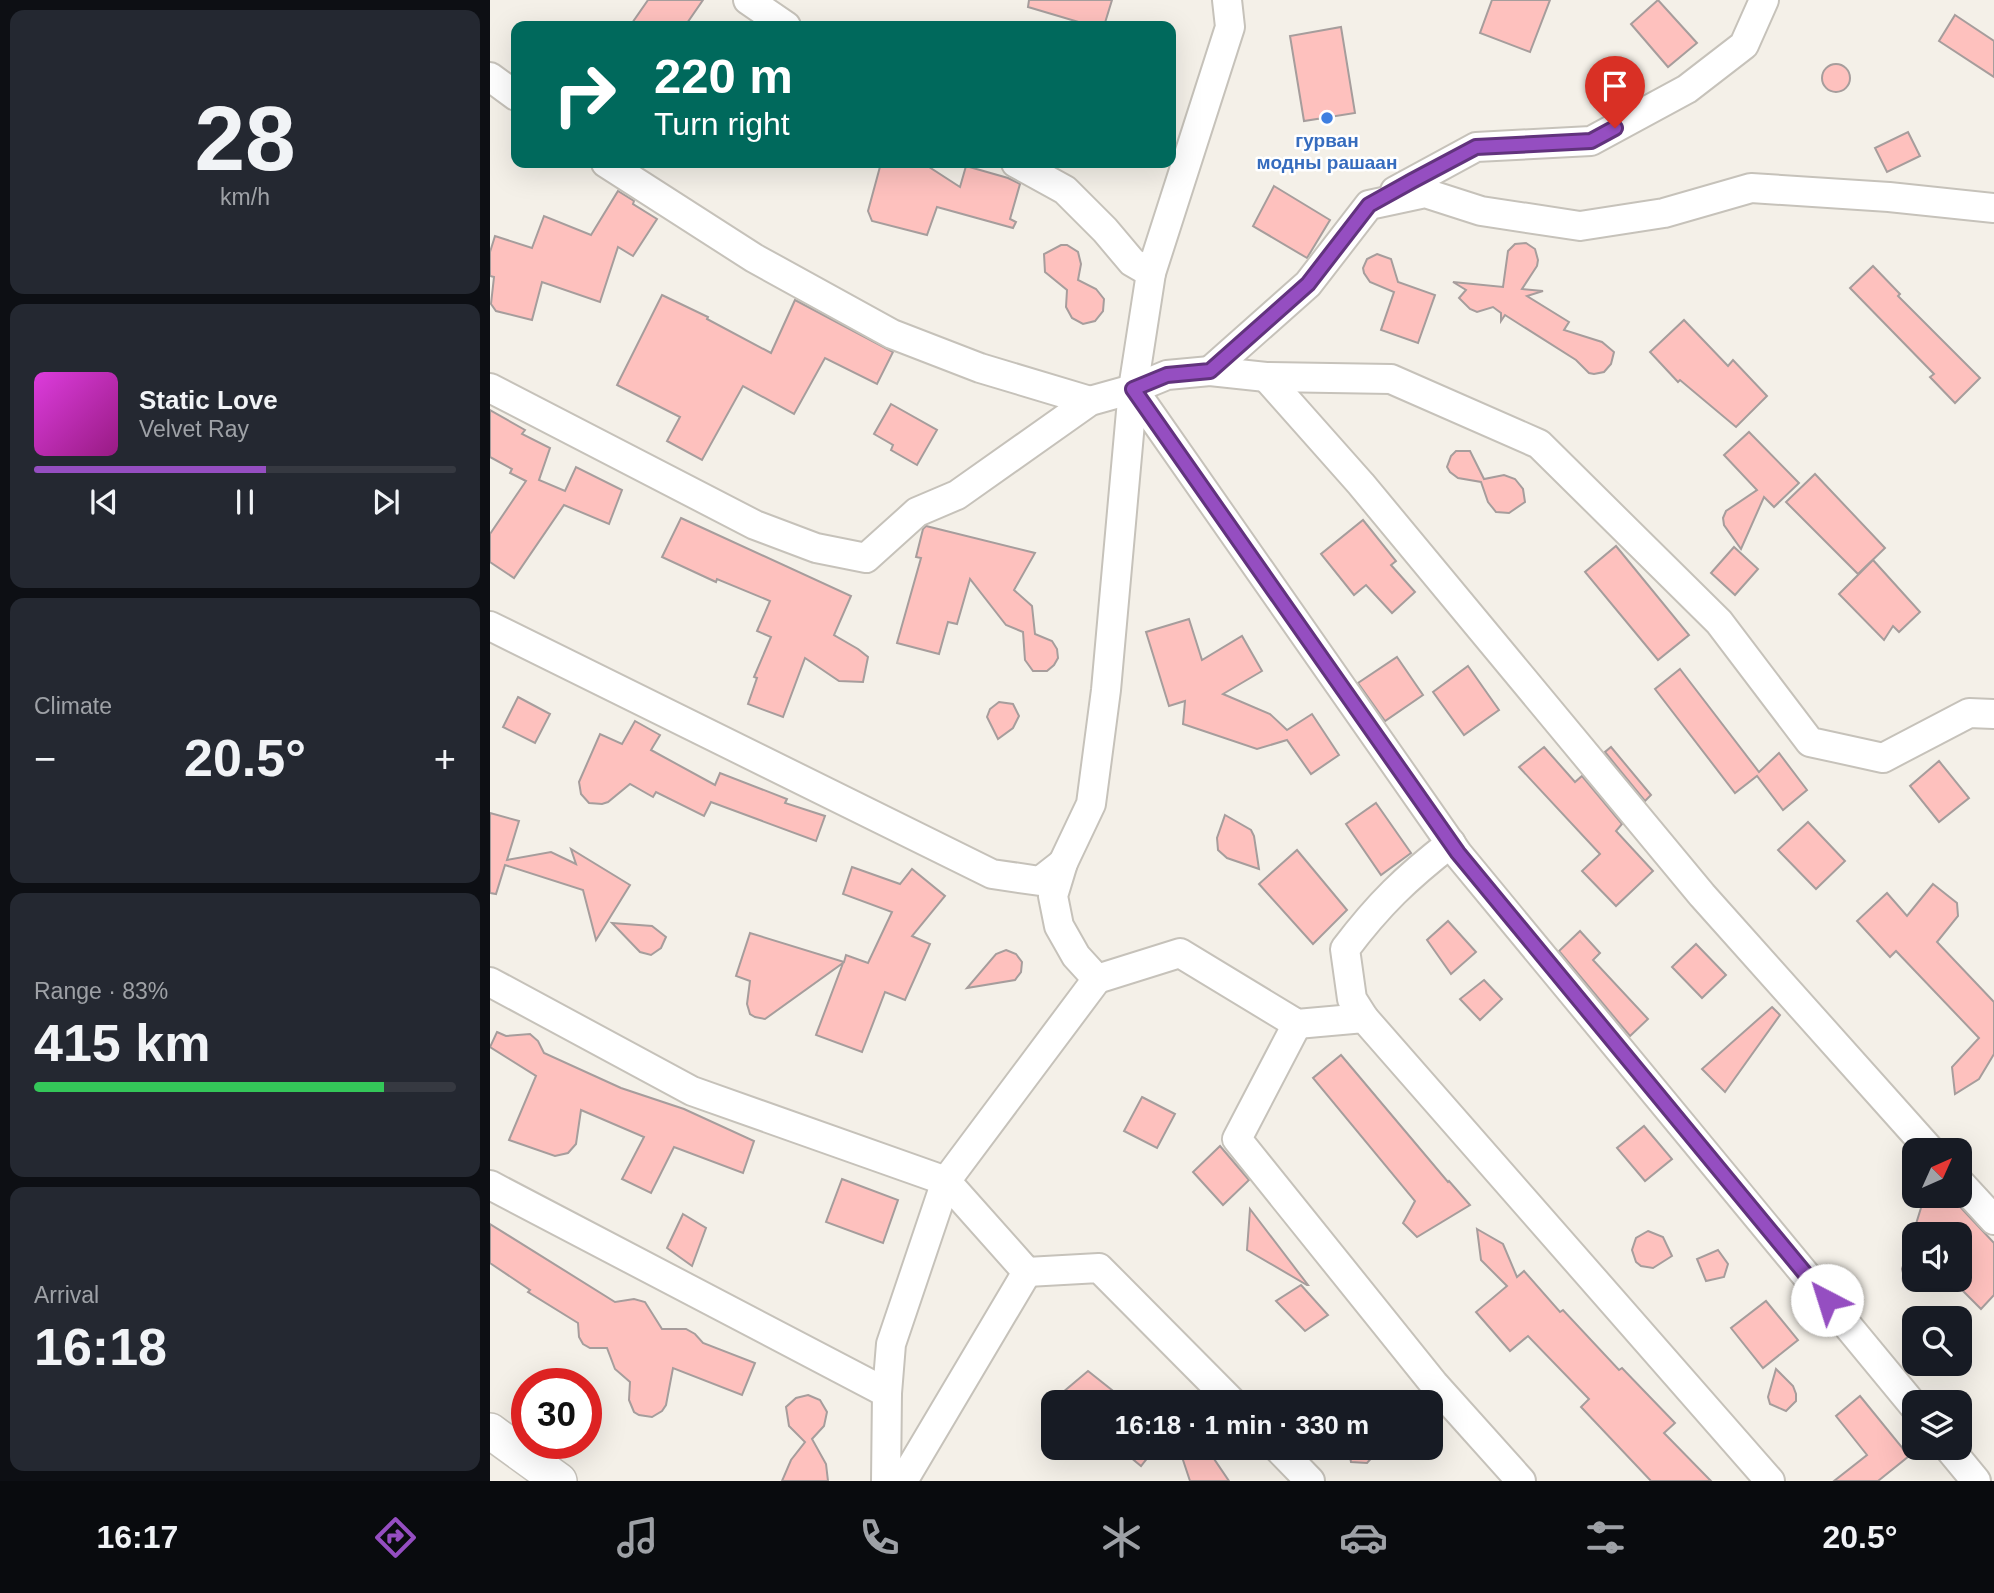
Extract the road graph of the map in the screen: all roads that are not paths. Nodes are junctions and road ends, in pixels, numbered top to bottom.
1 (748, 0) edge
2 (1214, 0) edge
3 (1764, 0) edge
4 (1228, 13) edge
5 (779, 21) edge
6 (490, 77) edge
7 (511, 92) edge
8 (614, 168) edge
9 (1025, 168) edge
10 (1369, 205) junction
11 (1994, 208) edge
12 (1152, 273) junction
13 (1210, 371) junction
14 (1266, 377) junction
15 (490, 388) edge
16 (1133, 389) junction
17 (1090, 401) junction
18 (490, 626) edge
19 (1994, 714) edge
20 (1451, 844) junction
21 (1063, 863) junction
22 (1097, 979) junction
23 (490, 982) edge
24 (1364, 1017) junction
25 (1297, 1024) junction
26 (1919, 1138) edge
27 (946, 1181) junction
28 (490, 1185) edge
29 (1972, 1196) edge
30 (1994, 1220) edge
31 (1027, 1272) junction
32 (1221, 1390) edge
33 (1902, 1391) edge
34 (887, 1394) junction
35 (490, 1431) edge
36 (1290, 1460) edge
37 (1959, 1460) edge
38 (559, 1481) edge
39 (886, 1481) edge
40 (903, 1481) edge
41 (1310, 1481) edge
42 (1521, 1481) edge
43 (1770, 1481) edge
44 (1976, 1481) edge

1 - 5 street
2 - 4 street
3 - 10 street
4 - 12 street
6 - 7 street
8 - 17 street
9 - 12 street
10 - 11 street
10 - 13 street
12 - 16 street
13 - 14 street
13 - 16 street
14 - 19 street
14 - 26 street
15 - 17 street
16 - 17 street
16 - 20 street
16 - 21 street
18 - 21 street
20 - 24 street
20 - 33 street
21 - 22 street
22 - 25 street
22 - 27 street
23 - 27 street
24 - 25 street
24 - 43 street
25 - 42 street
27 - 31 street
27 - 34 street
28 - 34 street
29 - 30 street
31 - 32 street
31 - 40 street
34 - 39 street
35 - 38 street
36 - 41 street
37 - 44 street

